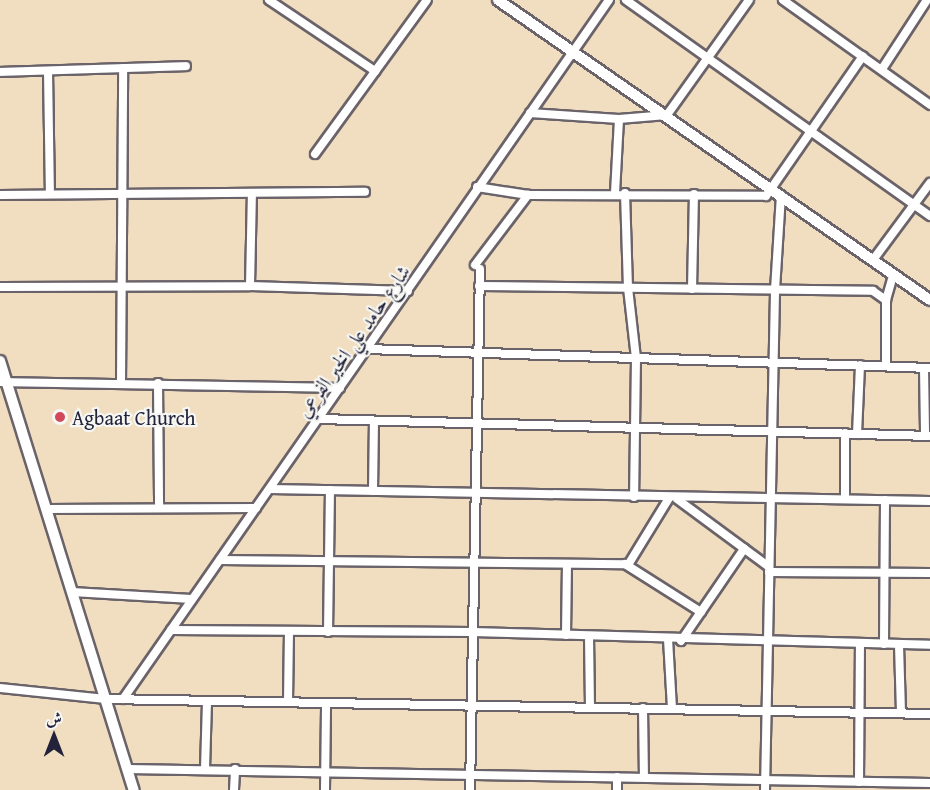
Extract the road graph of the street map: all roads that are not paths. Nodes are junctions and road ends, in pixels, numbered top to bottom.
1 (269, 0) edge
2 (427, 0) edge
3 (498, 0) edge
4 (609, 0) edge
5 (626, 0) edge
6 (749, 0) edge
7 (783, 0) edge
8 (926, 2) edge
9 (572, 51) junction
10 (863, 56) junction
11 (707, 57) junction
12 (186, 66) dead end
13 (123, 68) junction
14 (882, 69) junction
15 (48, 71) junction
16 (375, 71) junction
17 (0, 72) edge
18 (930, 105) edge
19 (530, 113) junction
20 (666, 115) junction
21 (619, 119) junction
22 (810, 130) junction
23 (315, 154) dead end
24 (930, 183) edge
25 (477, 188) junction
26 (365, 192) dead end
27 (776, 192) junction
28 (252, 193) junction
29 (615, 193) junction
30 (626, 193) junction
31 (50, 194) junction
32 (122, 194) junction
33 (694, 194) junction
34 (0, 195) edge
35 (528, 195) junction
36 (914, 204) junction
37 (930, 216) edge
38 (873, 260) junction
39 (893, 275) junction
40 (123, 285) junction
41 (250, 286) junction
42 (479, 286) junction
43 (0, 287) edge
44 (628, 288) junction
45 (692, 289) junction
46 (775, 290) junction
47 (408, 291) junction
48 (886, 300) junction
49 (930, 300) edge
50 (367, 350) junction
51 (478, 352) junction
52 (636, 358) junction
53 (0, 361) edge
54 (773, 363) junction
55 (860, 365) junction
56 (886, 366) junction
57 (927, 368) edge
58 (3, 381) edge
59 (121, 382) junction
60 (158, 383) junction
61 (340, 388) junction
62 (319, 419) junction
63 (374, 421) junction
64 (477, 424) junction
65 (635, 428) junction
66 (772, 431) junction
67 (845, 433) junction
68 (857, 434) junction
69 (927, 436) edge
70 (270, 489) junction
71 (330, 490) junction
72 (373, 491) junction
73 (476, 493) junction
74 (634, 497) junction
75 (673, 498) junction
76 (771, 498) junction
77 (844, 500) junction
78 (885, 500) junction
79 (930, 501) edge
80 (159, 507) junction
81 (256, 508) junction
82 (46, 509) junction
83 (744, 549) junction
84 (220, 560) junction
85 (329, 560) junction
86 (474, 562) junction
87 (567, 564) junction
88 (627, 565) junction
89 (769, 569) junction
90 (886, 573) junction
91 (930, 573) edge
92 (72, 592) junction
93 (192, 599) junction
94 (701, 612) junction
95 (171, 630) junction
96 (289, 632) junction
97 (328, 632) junction
98 (473, 632) junction
99 (566, 635) junction
100 (589, 636) junction
101 (668, 639) junction
102 (681, 641) junction
103 (767, 643) junction
104 (861, 644) junction
105 (884, 644) junction
106 (899, 645) junction
107 (930, 645) edge
108 (0, 688) edge
109 (106, 699) junction
110 (123, 699) junction
111 (207, 701) junction
112 (288, 702) junction
113 (326, 703) junction
114 (472, 705) junction
115 (590, 707) junction
116 (643, 708) junction
117 (672, 709) junction
118 (766, 710) junction
119 (859, 712) junction
120 (901, 713) junction
121 (930, 714) edge
122 (128, 769) junction
123 (205, 769) junction
124 (235, 769) junction
125 (326, 770) junction
126 (471, 773) junction
127 (617, 777) junction
128 (644, 777) junction
129 (765, 780) junction
130 (859, 782) junction
131 (930, 783) edge
132 (881, 786) edge
133 (134, 790) edge
134 (234, 790) edge
135 (325, 790) edge
136 (470, 790) edge
137 (617, 790) edge
138 (765, 790) edge

1 - 16 street
2 - 16 street
3 - 9 main road
4 - 9 street, شارع حامد علي الخير الفرعي
5 - 11 street
6 - 11 street
7 - 10 street
8 - 14 street
9 - 19 street, شارع حامد علي الخير الفرعي
9 - 20 main road
10 - 14 street
10 - 22 street
11 - 20 street
11 - 22 street
12 - 13 street
13 - 15 street
13 - 32 street
14 - 18 street
15 - 17 street
15 - 31 street
16 - 23 street
19 - 21 street
19 - 25 street, شارع حامد علي الخير الفرعي
20 - 21 street
20 - 27 main road
21 - 29 street
22 - 27 street
22 - 36 street
24 - 36 street
25 - 35 street
25 - 47 street, شارع حامد علي الخير الفرعي
26 - 28 street
27 - 33 street
27 - 38 main road
27 - 46 street
28 - 32 street
28 - 41 street
29 - 30 street
29 - 35 street
30 - 33 street
30 - 44 street
31 - 32 street
31 - 34 street
32 - 40 street
33 - 45 street
35 - 42 street
36 - 37 street
36 - 38 street
38 - 39 main road
39 - 48 street
39 - 49 main road
40 - 41 street
40 - 43 street
40 - 59 street
41 - 47 street
42 - 44 street
42 - 51 street
44 - 45 street
44 - 52 street
45 - 46 street
46 - 48 street
46 - 54 street
47 - 50 street, شارع حامد علي الخير الفرعي
48 - 56 street
50 - 51 street
50 - 61 street, شارع حامد علي الخير الفرعي
51 - 52 street
51 - 64 street
52 - 54 street
52 - 65 street
53 - 58 main road
54 - 55 street
54 - 66 street
55 - 56 street
55 - 68 street
56 - 57 street
57 - 69 street
58 - 59 street
58 - 82 main road
59 - 60 street
60 - 61 street
60 - 80 street
61 - 62 street, شارع حامد علي الخير الفرعي
62 - 63 street
62 - 70 street, شارع حامد علي الخير الفرعي
63 - 64 street
63 - 72 street
64 - 65 street
64 - 73 street
65 - 66 street
65 - 74 street
66 - 67 street
66 - 76 street
67 - 68 street
67 - 77 street
68 - 69 street
70 - 71 street
70 - 81 street, شارع حامد علي الخير الفرعي
71 - 72 street
71 - 85 street
72 - 73 street
73 - 74 street
73 - 86 street
74 - 75 street
75 - 76 street
75 - 83 street
75 - 88 street
76 - 77 street
76 - 89 street
77 - 78 street
78 - 79 street
78 - 90 street
80 - 81 street
80 - 82 street
81 - 84 street, شارع حامد علي الخير الفرعي
82 - 92 main road
83 - 89 street
83 - 94 street
84 - 85 street
84 - 93 street, شارع حامد علي الخير الفرعي
85 - 86 street
85 - 97 street
86 - 87 street
86 - 98 street
87 - 88 street
87 - 99 street
88 - 94 street
89 - 90 street
89 - 103 street
90 - 91 street
90 - 105 street
92 - 93 street
92 - 109 main road
93 - 95 street, شارع حامد علي الخير الفرعي
94 - 102 street
95 - 96 street
95 - 110 street, شارع حامد علي الخير الفرعي
96 - 97 street
96 - 112 street
97 - 98 street
98 - 99 street
98 - 114 street
99 - 100 street
100 - 101 street
100 - 115 street
101 - 102 street
101 - 117 street
102 - 103 street
103 - 104 street
103 - 118 street
104 - 105 street
104 - 119 street
105 - 106 street
106 - 107 street
106 - 120 street
108 - 109 street
109 - 110 street
109 - 122 main road
110 - 111 street
111 - 112 street
111 - 123 street
112 - 113 street
113 - 114 street
113 - 125 street
114 - 115 street
114 - 126 street
115 - 116 street
116 - 117 street
116 - 128 street
117 - 118 street
118 - 119 street
118 - 129 street
119 - 120 street
119 - 130 street
120 - 121 street
122 - 123 street
122 - 133 main road
123 - 124 street
124 - 125 street
124 - 134 street
125 - 126 street
125 - 135 street
126 - 127 street
126 - 136 street
127 - 128 street
127 - 137 street
128 - 129 street
129 - 130 street
129 - 138 street
130 - 132 street
131 - 132 street

